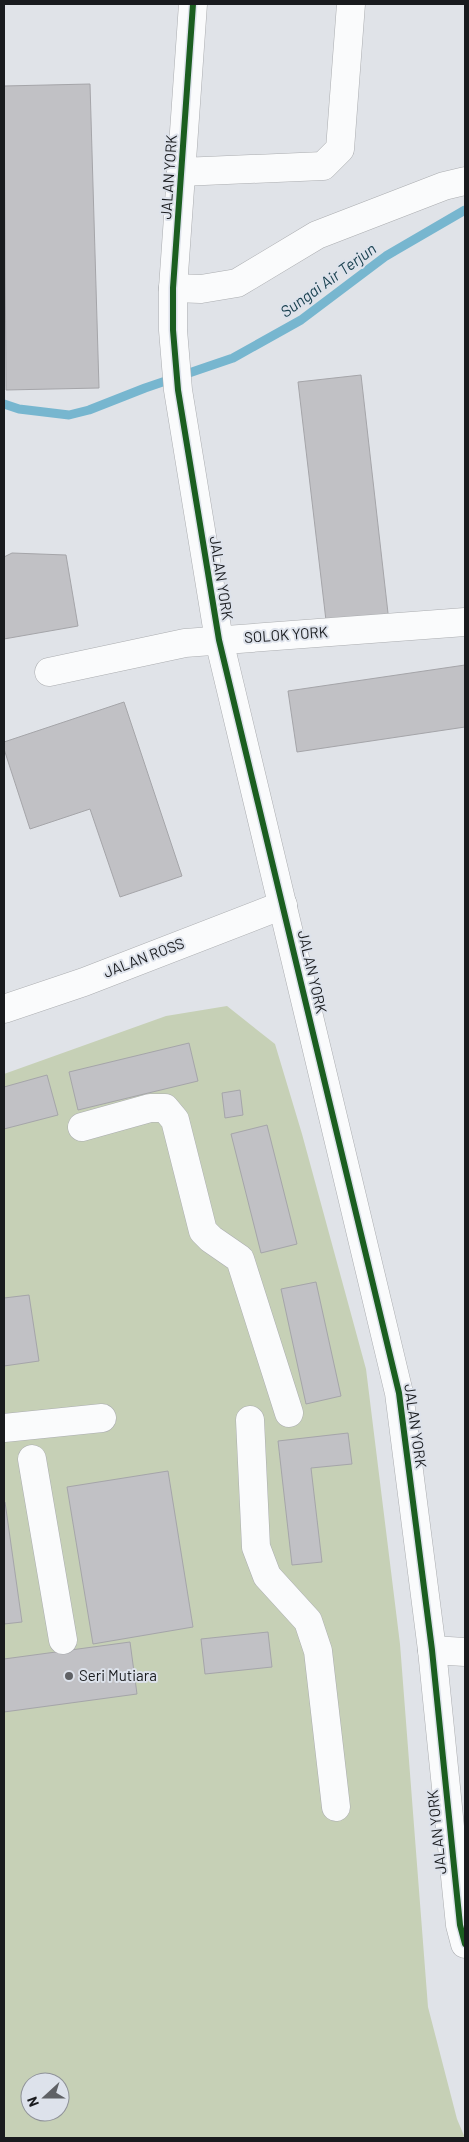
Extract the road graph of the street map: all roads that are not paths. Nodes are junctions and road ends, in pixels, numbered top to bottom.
1 (193, 4) edge
2 (351, 4) edge
3 (182, 172) junction
4 (465, 181) edge
5 (173, 288) junction
6 (465, 622) edge
7 (218, 640) junction
8 (49, 672) dead end
9 (283, 905) junction
10 (4, 1009) edge
11 (82, 1127) dead end
12 (289, 1413) dead end
13 (102, 1418) dead end
14 (250, 1420) dead end
15 (4, 1428) edge
16 (32, 1459) dead end
17 (63, 1640) dead end
18 (432, 1650) junction
19 (465, 1652) edge
20 (336, 1807) dead end
21 (465, 1944) edge

1 - 3 street, JALAN YORK
2 - 3 street
3 - 5 street, JALAN YORK
4 - 5 street
5 - 7 street, JALAN YORK
6 - 7 street, SOLOK YORK
7 - 8 street, SOLOK YORK
7 - 9 street, JALAN YORK
9 - 10 street, JALAN ROSS
9 - 18 street, JALAN YORK
11 - 12 street
13 - 15 street
14 - 20 street
16 - 17 street
18 - 19 street
18 - 21 street, JALAN YORK

